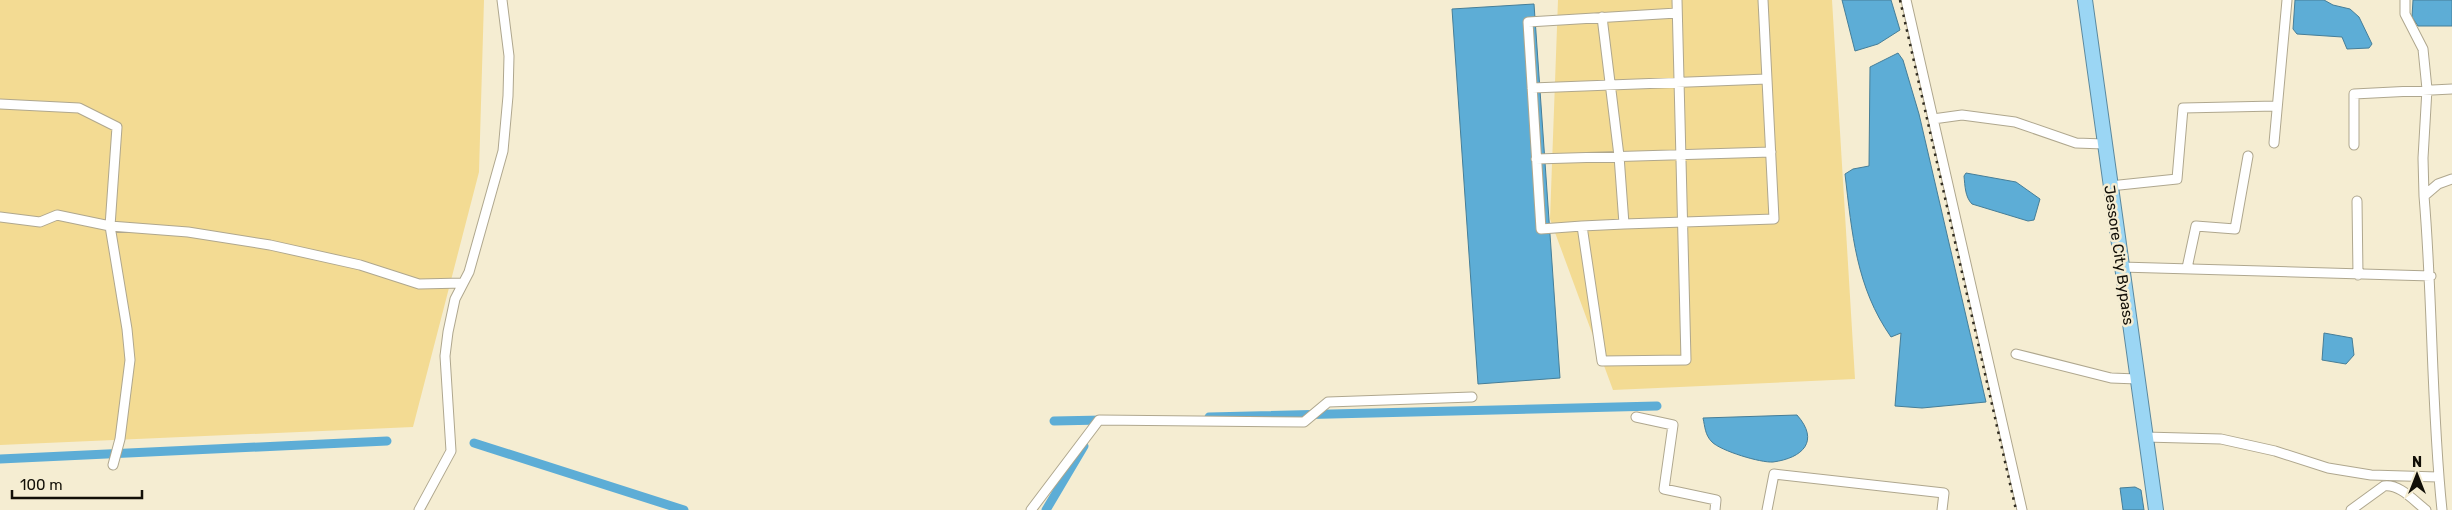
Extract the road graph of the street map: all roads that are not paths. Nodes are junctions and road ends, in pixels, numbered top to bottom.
1 (502, 0) edge
2 (1677, 0) edge
3 (1763, 0) edge
4 (1906, 0) edge
5 (2085, 0) edge
6 (2287, 0) edge
7 (2405, 0) edge
8 (1678, 13) junction
9 (1602, 18) junction
10 (1767, 79) junction
11 (1679, 82) junction
12 (1610, 85) junction
13 (1532, 88) junction
14 (2427, 89) junction
15 (2452, 89) edge
16 (0, 104) edge
17 (2276, 106) junction
18 (1933, 118) junction
19 (2274, 143) dead end
20 (2104, 144) junction
21 (2354, 145) dead end
22 (1770, 152) junction
23 (1619, 156) junction
24 (1681, 156) junction
25 (2248, 156) dead end
26 (1536, 159) junction
27 (2452, 179) edge
28 (2110, 186) junction
29 (2424, 196) junction
30 (2357, 201) dead end
31 (0, 217) edge
32 (1683, 223) junction
33 (1624, 224) junction
34 (110, 226) junction
35 (1582, 226) junction
36 (2121, 267) junction
37 (2187, 268) junction
38 (2358, 275) junction
39 (2431, 276) junction
40 (463, 283) junction
41 (2016, 354) dead end
42 (2137, 378) junction
43 (1472, 397) dead end
44 (1636, 417) dead end
45 (2145, 437) junction
46 (113, 465) dead end
47 (2438, 476) junction
48 (419, 510) edge
49 (1031, 510) edge
50 (1715, 510) edge
51 (1767, 510) edge
52 (1942, 510) edge
53 (2022, 510) edge
54 (2156, 510) edge
55 (2351, 510) edge
56 (2426, 510) edge
57 (2442, 510) edge

1 - 40 street
2 - 8 street
3 - 10 street
4 - 18 street
5 - 20 highway, Jessore City Bypass
6 - 17 street
7 - 14 street
8 - 9 street
8 - 11 street
9 - 12 street
9 - 13 street
10 - 11 street
10 - 22 street
11 - 12 street
11 - 24 street
12 - 13 street
12 - 23 street
13 - 26 street
14 - 15 street
14 - 21 street
14 - 29 street
16 - 34 street
17 - 19 street
17 - 28 street
18 - 20 street
18 - 53 street
20 - 28 highway, Jessore City Bypass
22 - 24 street
22 - 32 street
23 - 24 street
23 - 26 street
23 - 33 street
24 - 32 street
25 - 37 street
26 - 35 street
27 - 29 street
28 - 36 highway, Jessore City Bypass
29 - 39 street
30 - 38 street
31 - 34 street
32 - 33 street
32 - 35 street
33 - 35 street
34 - 40 street
34 - 46 street
36 - 37 street
36 - 42 highway, Jessore City Bypass
37 - 38 street
38 - 39 street
39 - 47 street
40 - 48 street
41 - 42 street
42 - 45 highway, Jessore City Bypass
43 - 49 street
44 - 50 street
45 - 47 street
45 - 54 highway, Jessore City Bypass
47 - 57 street
51 - 52 street
55 - 56 street

